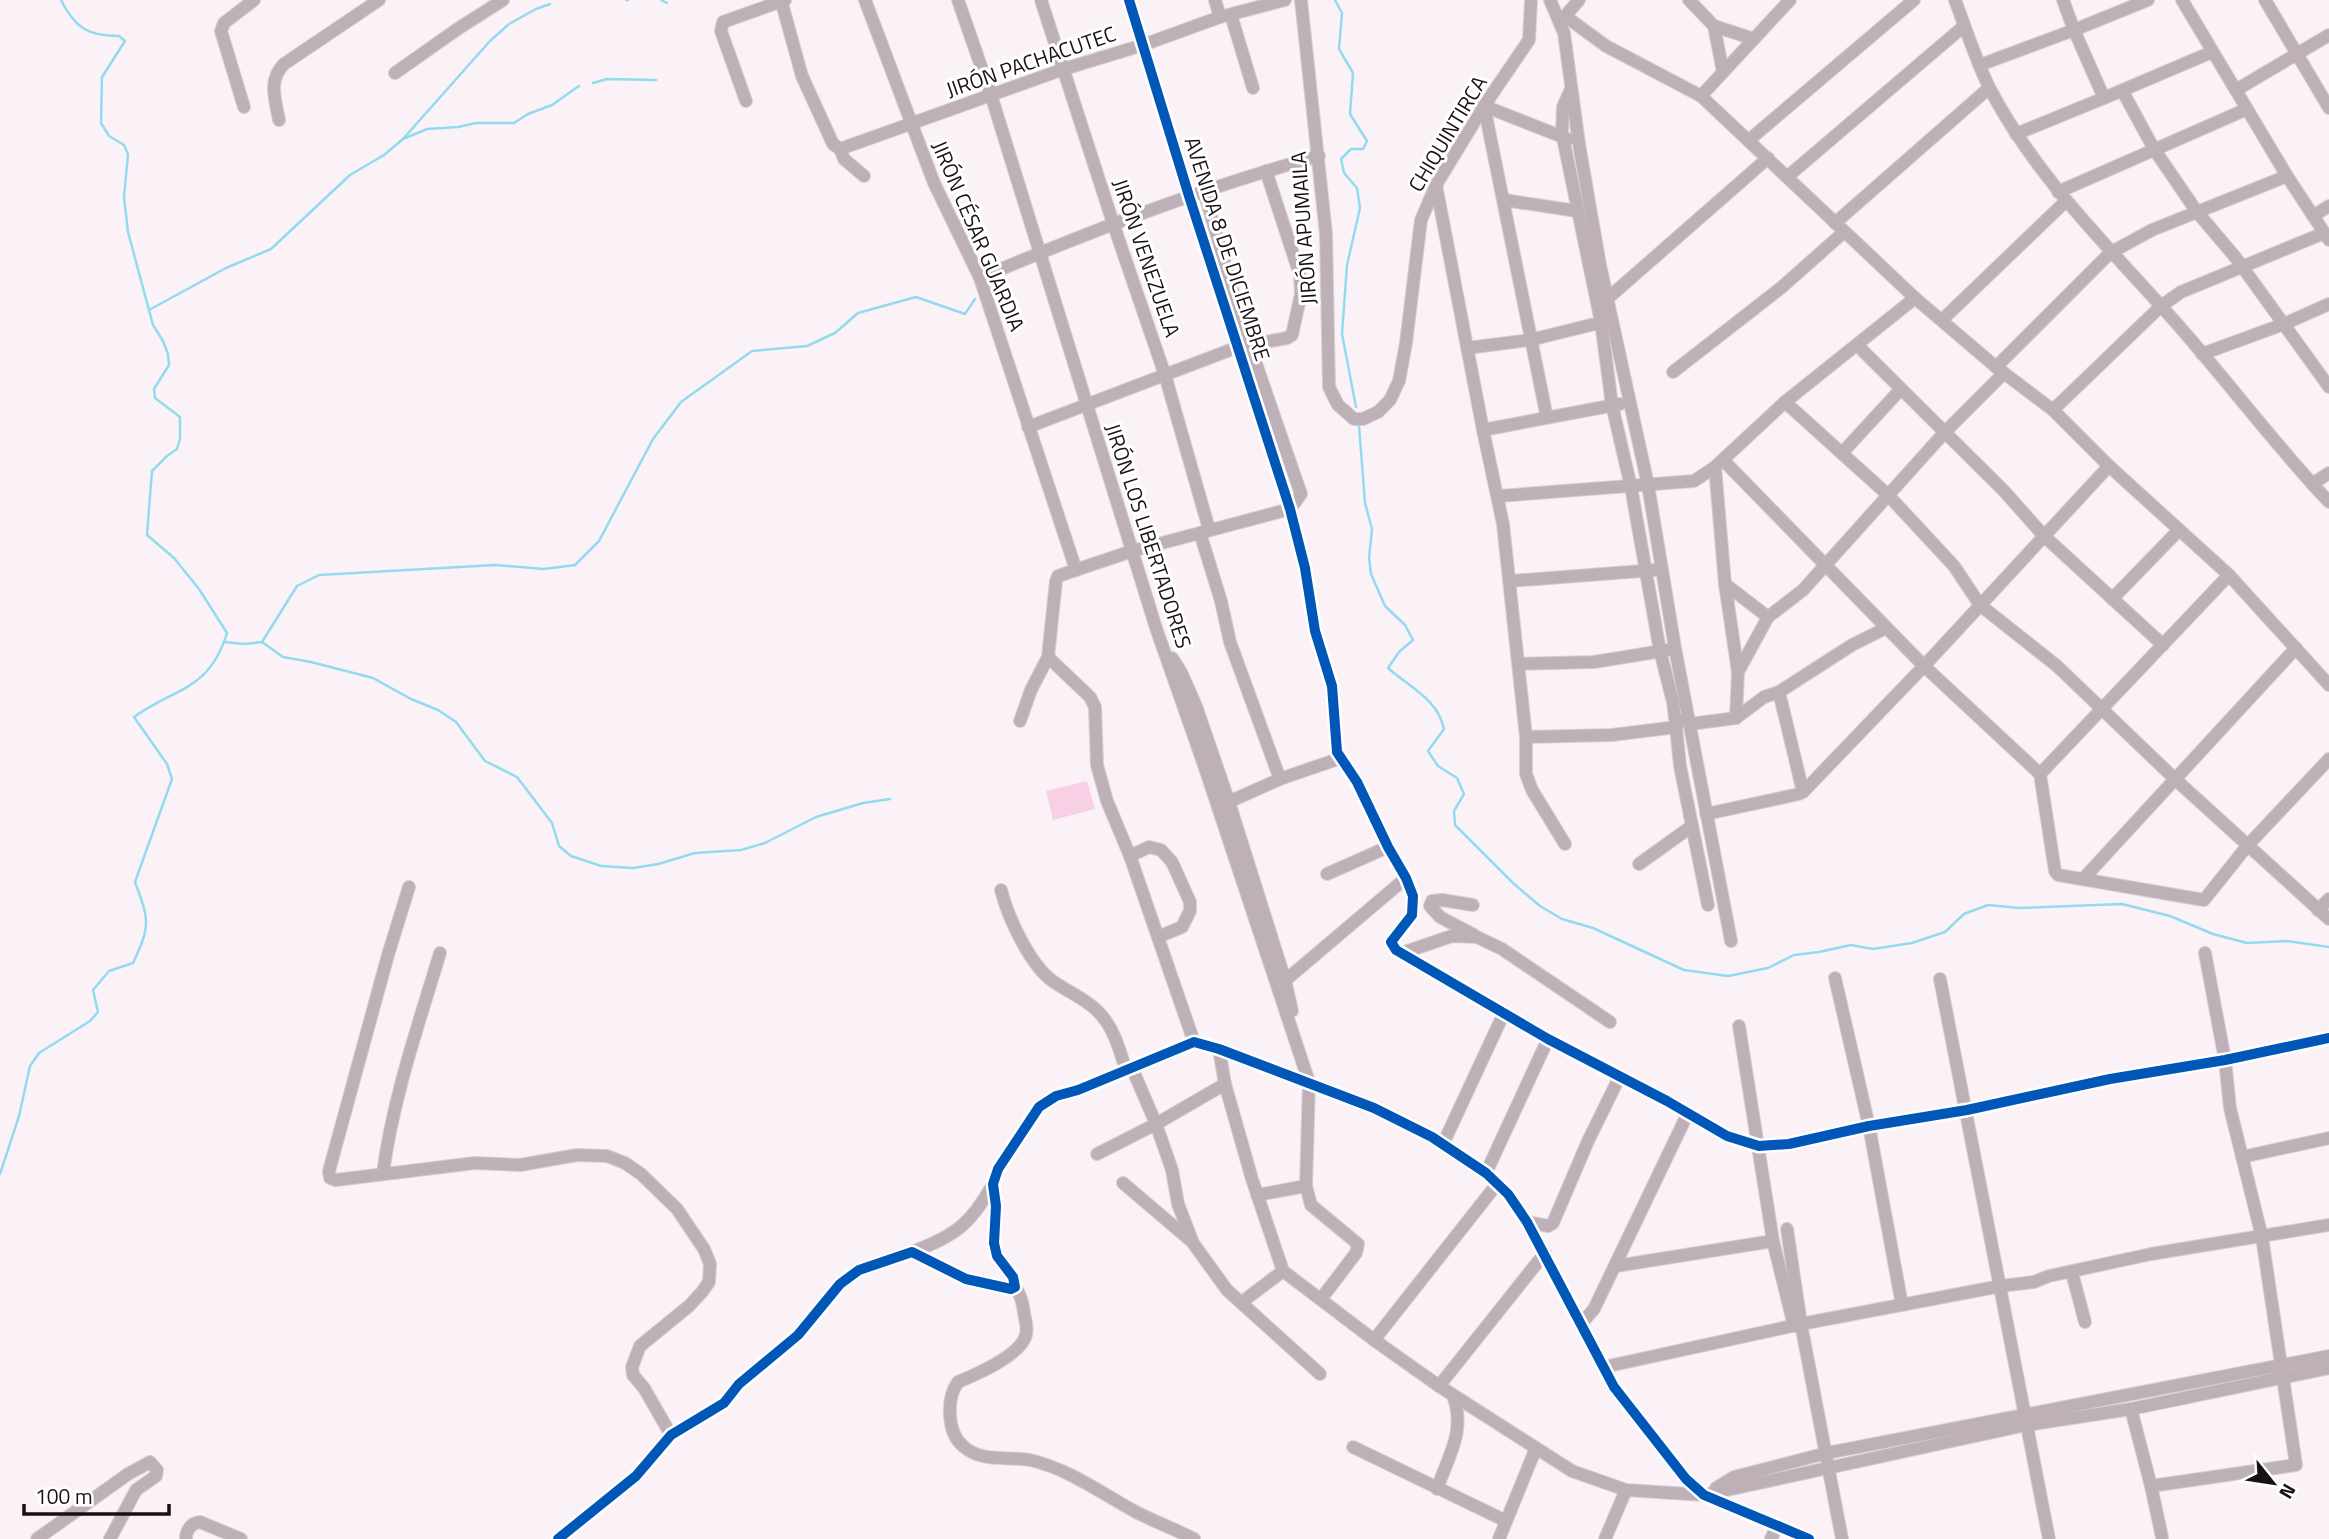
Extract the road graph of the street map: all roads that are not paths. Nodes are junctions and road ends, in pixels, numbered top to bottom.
1 (254, 0) edge
2 (379, 0) edge
3 (503, 0) edge
4 (865, 0) edge
5 (957, 0) edge
6 (1041, 0) edge
7 (1129, 0) edge
8 (1215, 0) edge
9 (1285, 0) edge
10 (1301, 0) edge
11 (1531, 0) edge
12 (1550, 0) edge
13 (1579, 0) edge
14 (1689, 0) edge
15 (1790, 0) edge
16 (1914, 0) edge
17 (1955, 0) edge
18 (2063, 0) edge
19 (2148, 0) edge
20 (2182, 0) edge
21 (2265, 0) edge
22 (782, 1) edge
23 (1225, 16) junction
24 (1562, 19) junction
25 (1714, 26) junction
26 (1965, 26) junction
27 (2074, 30) junction
28 (2329, 35) edge
29 (1754, 39) junction
30 (1143, 45) junction
31 (2212, 52) junction
32 (2296, 52) junction
33 (1980, 65) junction
34 (1064, 69) junction
35 (1723, 72) junction
36 (395, 73) dead end
37 (1253, 88) dead end
38 (1989, 88) junction
39 (1571, 89) junction
40 (2236, 90) junction
41 (2123, 92) junction
42 (990, 95) junction
43 (1701, 96) junction
44 (2104, 98) junction
45 (746, 102) dead end
46 (1484, 106) junction
47 (244, 107) dead end
48 (2329, 108) edge
49 (2247, 109) junction
50 (279, 120) dead end
51 (910, 124) junction
52 (2016, 134) junction
53 (1562, 136) junction
54 (1749, 140) junction
55 (1579, 144) junction
56 (836, 147) junction
57 (2154, 149) junction
58 (1319, 156) junction
59 (1768, 158) junction
60 (1266, 170) junction
61 (864, 176) dead end
62 (2287, 176) junction
63 (1787, 177) junction
64 (1436, 185) junction
65 (1204, 191) junction
66 (1188, 195) junction
67 (2062, 196) junction
68 (1504, 200) junction
69 (2329, 206) edge
70 (1577, 211) junction
71 (2197, 212) junction
72 (2313, 216) junction
73 (1113, 223) junction
74 (1839, 227) junction
75 (2326, 236) edge
76 (1040, 252) junction
77 (2110, 253) junction
78 (1594, 265) junction
79 (2241, 267) junction
80 (980, 278) junction
81 (1915, 298) junction
82 (1607, 299) junction
83 (2329, 304) edge
84 (2161, 306) junction
85 (1943, 319) junction
86 (1606, 321) junction
87 (2284, 324) junction
88 (1530, 340) junction
89 (1244, 346) junction
90 (1858, 346) junction
91 (1467, 348) junction
92 (2202, 354) junction
93 (2000, 370) junction
94 (1674, 372) dead end
95 (1165, 375) junction
96 (2329, 387) edge
97 (1900, 390) junction
98 (1630, 402) junction
99 (1785, 402) junction
100 (1086, 404) junction
101 (1612, 405) junction
102 (2053, 410) junction
103 (1378, 412) joint
104 (1547, 418) junction
105 (1028, 428) junction
106 (1483, 430) junction
107 (1945, 432) junction
108 (1842, 453) junction
109 (1719, 464) junction
110 (2109, 466) junction
111 (2329, 473) edge
112 (2312, 484) junction
113 (1648, 485) junction
114 (1631, 487) junction
115 (1888, 495) junction
116 (1499, 496) junction
117 (2329, 502) edge
118 (1290, 509) junction
119 (2179, 530) junction
120 (1204, 531) junction
121 (2044, 536) junction
122 (1132, 551) junction
123 (1826, 565) junction
124 (1076, 570) junction
125 (1662, 570) junction
126 (1647, 571) junction
127 (2229, 575) junction
128 (1511, 581) junction
129 (1725, 583) junction
130 (2112, 599) junction
131 (1980, 606) junction
132 (1768, 617) junction
133 (1886, 628) junction
134 (2163, 645) junction
135 (1675, 648) junction
136 (2296, 649) junction
137 (1660, 651) junction
138 (1048, 657) junction
139 (1519, 664) junction
140 (1924, 666) junction
141 (1738, 672) junction
142 (2329, 685) edge
143 (1779, 692) junction
144 (1687, 708) junction
145 (2103, 708) junction
146 (1736, 718) junction
147 (1020, 721) dead end
148 (1690, 724) junction
149 (1676, 727) junction
150 (1526, 737) junction
151 (1341, 758) junction
152 (2329, 759) edge
153 (2040, 774) junction
154 (1280, 779) junction
155 (2176, 780) junction
156 (1803, 792) junction
157 (1224, 804) junction
158 (1706, 814) junction
159 (1692, 825) junction
160 (1565, 844) dead end
161 (2248, 845) junction
162 (1388, 847) junction
163 (1130, 856) junction
164 (1639, 864) dead end
165 (1327, 874) dead end
166 (1406, 878) junction
167 (2084, 878) junction
168 (409, 887) dead end
169 (1001, 890) dead end
170 (2329, 899) edge
171 (1473, 905) dead end
172 (1708, 905) dead end
173 (2318, 910) junction
174 (2329, 919) edge
175 (1158, 937) junction
176 (1478, 937) junction
177 (1731, 941) dead end
178 (440, 953) dead end
179 (1402, 953) junction
180 (2205, 953) dead end
181 (1835, 978) dead end
182 (1940, 979) dead end
183 (1281, 983) junction
184 (1504, 1013) junction
185 (1610, 1022) dead end
186 (1739, 1026) dead end
187 (2329, 1038) edge
188 (1548, 1039) junction
189 (1194, 1042) junction
190 (1219, 1049) junction
191 (2225, 1060) junction
192 (1129, 1069) junction
193 (1620, 1076) junction
194 (1309, 1082) junction
195 (1225, 1084) junction
196 (1967, 1111) junction
197 (1688, 1113) junction
198 (1156, 1124) junction
199 (1869, 1126) junction
200 (2329, 1138) edge
201 (1443, 1144) junction
202 (1759, 1146) junction
203 (1097, 1154) dead end
204 (2242, 1157) junction
205 (383, 1173) junction
206 (1486, 1173) junction
207 (1123, 1183) dead end
208 (993, 1184) junction
209 (1497, 1184) junction
210 (1306, 1186) junction
211 (1257, 1195) junction
212 (1527, 1222) junction
213 (2329, 1225) edge
214 (1787, 1229) dead end
215 (2262, 1237) junction
216 (1773, 1241) junction
217 (1193, 1243) junction
218 (912, 1252) junction
219 (1545, 1253) junction
220 (1616, 1266) junction
221 (1283, 1271) junction
222 (2072, 1273) junction
223 (2001, 1286) junction
224 (1015, 1287) junction
225 (1321, 1299) junction
226 (1242, 1303) junction
227 (1902, 1305) junction
228 (2085, 1322) dead end
229 (1581, 1324) junction
230 (1797, 1325) junction
231 (1374, 1340) junction
232 (2329, 1356) edge
233 (1604, 1367) junction
234 (2329, 1368) edge
235 (2281, 1372) junction
236 (1320, 1374) dead end
237 (1439, 1386) junction
238 (1454, 1395) junction
239 (2131, 1409) junction
240 (2025, 1420) junction
241 (671, 1435) junction
242 (1353, 1447) dead end
243 (1536, 1448) junction
244 (1867, 1452) junction
245 (1827, 1453) junction
246 (1827, 1468) junction
247 (2151, 1486) junction
248 (1437, 1489) junction
249 (1626, 1490) junction
250 (1704, 1495) junction
251 (1506, 1521) junction
252 (1777, 1526) junction
253 (2162, 1538) edge
254 (37, 1539) edge
255 (110, 1539) edge
256 (186, 1539) edge
257 (241, 1539) edge
258 (558, 1539) edge
259 (1194, 1539) edge
260 (1499, 1539) edge
261 (1605, 1539) edge
262 (1771, 1539) edge
263 (1809, 1539) edge
264 (1842, 1539) edge
265 (2049, 1539) edge

1 - 47 street
2 - 50 street
3 - 36 street
4 - 51 street, JIRÓN CÉSAR GUARDIA
5 - 42 street, JIRÓN LOS LIBERTADORES
6 - 34 street, JIRÓN VENEZUELA
7 - 30 street, AVENIDA 8 DE DICIEMBRE
8 - 23 street
9 - 23 street, JIRÓN PACHACUTEC
10 - 58 street, JIRÓN APUMAILA
11 - 46 street, CHIQUINTIRCA
12 - 24 street
13 - 24 street
14 - 25 street
15 - 29 street
16 - 54 street
17 - 26 street
18 - 27 street
19 - 27 street
20 - 31 street
21 - 32 street
22 - 45 street
22 - 56 street
23 - 30 street, JIRÓN PACHACUTEC
23 - 37 street
24 - 39 street
24 - 43 street
25 - 29 street
25 - 35 street
26 - 33 street
26 - 63 street
27 - 33 street
27 - 44 street
28 - 32 street
29 - 35 street
30 - 34 street, JIRÓN PACHACUTEC
30 - 66 street, AVENIDA 8 DE DICIEMBRE
31 - 40 street
31 - 41 street
32 - 40 street
32 - 48 street
33 - 38 street
34 - 42 street, JIRÓN PACHACUTEC
34 - 73 street, JIRÓN VENEZUELA
35 - 43 street
38 - 52 street
38 - 74 street
39 - 53 street
39 - 55 street
40 - 49 street
41 - 44 street
41 - 57 street
42 - 51 street, JIRÓN PACHACUTEC
42 - 76 street, JIRÓN LOS LIBERTADORES
43 - 54 street
44 - 52 street
46 - 53 street
46 - 64 street, CHIQUINTIRCA
46 - 68 street
49 - 57 street
49 - 62 street
51 - 56 street, JIRÓN PACHACUTEC
51 - 80 street, JIRÓN CÉSAR GUARDIA
52 - 67 street
53 - 55 street
53 - 70 street
54 - 59 street
55 - 78 street
56 - 61 street
57 - 67 street
57 - 71 street
58 - 60 street
58 - 103 street, JIRÓN APUMAILA
59 - 63 street
59 - 82 street
60 - 65 street
60 - 89 street
62 - 71 street
62 - 72 street
63 - 74 street
64 - 91 street
64 - 103 street, CHIQUINTIRCA
65 - 66 street
65 - 89 street
66 - 73 street
66 - 89 street, AVENIDA 8 DE DICIEMBRE
67 - 77 street
67 - 85 street
68 - 70 street
68 - 88 street
69 - 72 street
70 - 78 street
71 - 77 street
71 - 79 street
72 - 75 street
73 - 76 street
73 - 95 street, JIRÓN VENEZUELA
74 - 81 street
74 - 94 street
75 - 79 street
76 - 80 street
76 - 100 street, JIRÓN LOS LIBERTADORES
77 - 84 street
77 - 93 street
78 - 82 street
78 - 86 street
79 - 84 street
79 - 87 street
80 - 105 street, JIRÓN CÉSAR GUARDIA
81 - 85 street
81 - 90 street
82 - 86 street
83 - 87 street
84 - 92 street
84 - 102 street
85 - 93 street
86 - 88 street
86 - 98 street
86 - 101 street
87 - 92 street
87 - 96 street
88 - 91 street
88 - 104 street
89 - 95 street
89 - 118 street, AVENIDA 8 DE DICIEMBRE
90 - 97 street
90 - 99 street
91 - 106 street
92 - 112 street
93 - 102 street
93 - 107 street
95 - 100 street
95 - 120 street, JIRÓN VENEZUELA
97 - 107 street
97 - 108 street
98 - 101 street
98 - 113 street
99 - 108 street
99 - 109 street
100 - 105 street
100 - 122 street, JIRÓN LOS LIBERTADORES
101 - 104 street
101 - 114 street
102 - 110 street
104 - 106 street
105 - 124 street, JIRÓN CÉSAR GUARDIA
106 - 116 street
107 - 115 street
107 - 121 street
108 - 115 street
109 - 113 street
109 - 123 street
109 - 129 street
110 - 119 street
110 - 121 street
111 - 112 street
112 - 117 street
113 - 114 street
113 - 125 street
114 - 116 street
114 - 126 street
115 - 123 street
115 - 131 street
116 - 128 street
118 - 120 street
118 - 151 street, AVENIDA 8 DE DICIEMBRE
119 - 127 street
119 - 130 street
120 - 122 street
120 - 154 street, JIRÓN VENEZUELA
121 - 130 street
121 - 131 street
122 - 124 street
122 - 157 street, JIRÓN LOS LIBERTADORES
123 - 132 street
123 - 133 street
124 - 138 street
125 - 126 street
125 - 135 street
126 - 128 street
126 - 137 street
127 - 134 street
127 - 136 street
128 - 139 street
129 - 132 street
129 - 141 street
130 - 134 street
131 - 140 street
131 - 145 street
132 - 141 street
133 - 140 street
133 - 143 street
134 - 145 street
135 - 137 street
135 - 144 street
136 - 142 street
136 - 155 street
137 - 139 street
137 - 149 street
138 - 147 street
138 - 163 street
139 - 150 street
140 - 153 street
140 - 156 street
141 - 146 street
143 - 146 street
143 - 156 street
144 - 148 street
144 - 149 street
145 - 153 street
145 - 155 street
146 - 148 street
148 - 158 street
149 - 150 street
149 - 159 street
150 - 160 street
151 - 154 street
151 - 162 street
152 - 161 street
153 - 167 street
154 - 157 street
155 - 161 street
155 - 167 street
156 - 158 street
157 - 183 street, JIRÓN LOS LIBERTADORES
158 - 177 street
159 - 164 street
159 - 172 street
161 - 167 street
161 - 173 street
162 - 165 street
162 - 166 street
163 - 175 street
163 - 175 street
166 - 179 street
166 - 183 street
168 - 205 street
169 - 192 street
170 - 173 street
171 - 176 street
173 - 174 street
175 - 189 street
176 - 179 street
176 - 185 street
178 - 205 street
179 - 184 street
180 - 191 street
181 - 199 street
182 - 196 street
183 - 194 street, JIRÓN LOS LIBERTADORES
184 - 188 street
184 - 201 street
186 - 202 street
187 - 191 street
188 - 193 street
188 - 206 street
189 - 190 street
189 - 192 street
190 - 194 street
190 - 195 street
191 - 196 street
191 - 204 street
192 - 198 street
192 - 208 street
193 - 197 street
193 - 212 street
194 - 201 street
194 - 210 street
195 - 198 street
195 - 211 street
196 - 199 street
196 - 223 street
197 - 202 street
197 - 220 street
198 - 203 street
198 - 217 street
199 - 202 street
199 - 227 street
200 - 204 street
201 - 206 street
202 - 216 street
204 - 215 street
205 - 241 street
206 - 209 street
207 - 217 street
208 - 218 street
208 - 224 street
209 - 212 street
209 - 231 street
210 - 211 street
210 - 225 street
211 - 221 street
212 - 219 street
213 - 215 street
214 - 230 street
215 - 222 street
215 - 235 street
216 - 220 street
216 - 230 street
217 - 226 street
218 - 224 street
218 - 241 street
219 - 229 street
219 - 237 street
220 - 229 street
221 - 225 street
221 - 226 street
222 - 223 street
222 - 228 street
223 - 227 street
223 - 240 street
224 - 259 street
225 - 231 street
226 - 236 street
227 - 230 street
229 - 233 street
230 - 233 street
230 - 245 street
231 - 237 street
232 - 235 street
233 - 250 street
234 - 235 street
235 - 239 street
235 - 240 street
235 - 247 street
237 - 238 street
238 - 243 street
238 - 248 street
239 - 240 street
239 - 247 street
240 - 244 street
240 - 265 street
241 - 258 street
242 - 248 street
243 - 249 street
243 - 251 street
244 - 245 street
244 - 246 street
245 - 246 street
245 - 250 street
246 - 250 street
246 - 264 street
247 - 253 street
248 - 251 street
249 - 250 street
249 - 261 street
250 - 252 street
251 - 260 street
252 - 262 street
252 - 263 street
254 - 255 street
256 - 257 street

